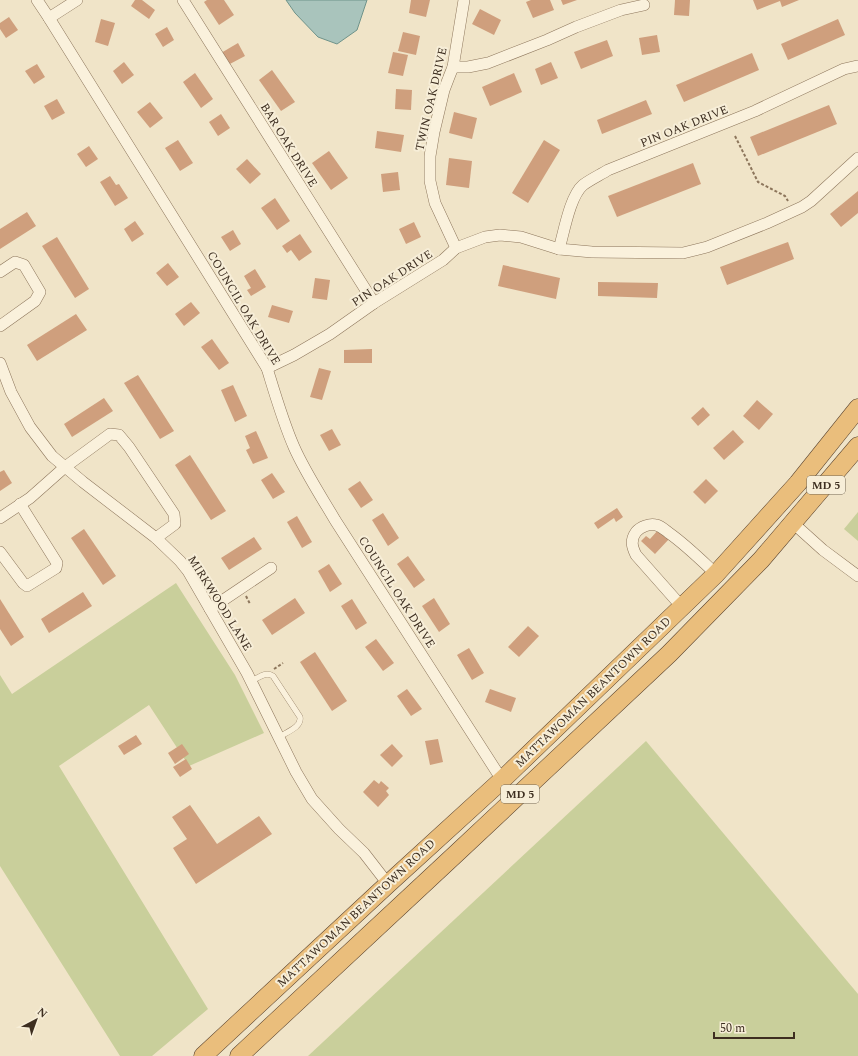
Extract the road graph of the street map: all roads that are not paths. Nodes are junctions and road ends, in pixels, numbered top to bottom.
1 (37, 0) edge
2 (77, 0) edge
3 (182, 0) edge
4 (464, 0) edge
5 (644, 5) dead end
6 (50, 18) junction
7 (858, 66) edge
8 (453, 67) junction
9 (858, 158) edge
10 (456, 248) junction
11 (559, 249) junction
12 (0, 272) edge
13 (374, 303) junction
14 (0, 326) edge
15 (0, 363) edge
16 (267, 368) junction
17 (858, 408) edge
18 (858, 424) edge
19 (858, 446) edge
20 (65, 467) junction
21 (20, 504) junction
22 (0, 518) edge
23 (793, 523) junction
24 (156, 538) junction
25 (0, 552) edge
26 (272, 568) dead end
27 (716, 574) junction
28 (858, 576) edge
29 (682, 607) junction
30 (210, 608) junction
31 (669, 654) junction
32 (624, 662) junction
33 (252, 681) junction
34 (279, 737) junction
35 (502, 780) junction
36 (388, 884) junction
37 (350, 952) junction
38 (203, 1056) edge
39 (239, 1056) edge

1 - 6 street, COUNCIL OAK DRIVE
2 - 6 street
3 - 13 street, BAR OAK DRIVE
4 - 8 street, TWIN OAK DRIVE
5 - 8 street
6 - 16 street, COUNCIL OAK DRIVE
7 - 11 street, PIN OAK DRIVE
8 - 10 street, TWIN OAK DRIVE
9 - 11 street, PIN OAK DRIVE
10 - 11 street, PIN OAK DRIVE
10 - 13 street, PIN OAK DRIVE
12 - 14 street
13 - 16 street, PIN OAK DRIVE
15 - 20 street, MIRKWOOD LANE
16 - 35 street, COUNCIL OAK DRIVE
17 - 27 highway, MATTAWOMAN BEANTOWN ROAD / MD 5
18 - 23 highway
19 - 23 highway, MATTAWOMAN BEANTOWN ROAD / MD 5
20 - 21 street
20 - 24 street, MIRKWOOD LANE
20 - 24 street
21 - 22 street
21 - 25 street
23 - 28 street
23 - 31 highway, MATTAWOMAN BEANTOWN ROAD / MD 5
23 - 32 highway
24 - 30 street, MIRKWOOD LANE
26 - 30 street
27 - 29 highway, MATTAWOMAN BEANTOWN ROAD / MD 5
27 - 29 street
29 - 32 highway, MATTAWOMAN BEANTOWN ROAD / MD 5
30 - 33 street, MIRKWOOD LANE
31 - 35 highway
31 - 37 highway, MATTAWOMAN BEANTOWN ROAD / MD 5
32 - 35 highway, MATTAWOMAN BEANTOWN ROAD / MD 5
33 - 34 street, MIRKWOOD LANE
33 - 34 lane
34 - 36 street, MIRKWOOD LANE
35 - 36 highway, MATTAWOMAN BEANTOWN ROAD / MD 5
35 - 37 highway
36 - 38 highway, MATTAWOMAN BEANTOWN ROAD / MD 5
37 - 39 highway, MATTAWOMAN BEANTOWN ROAD / MD 5

